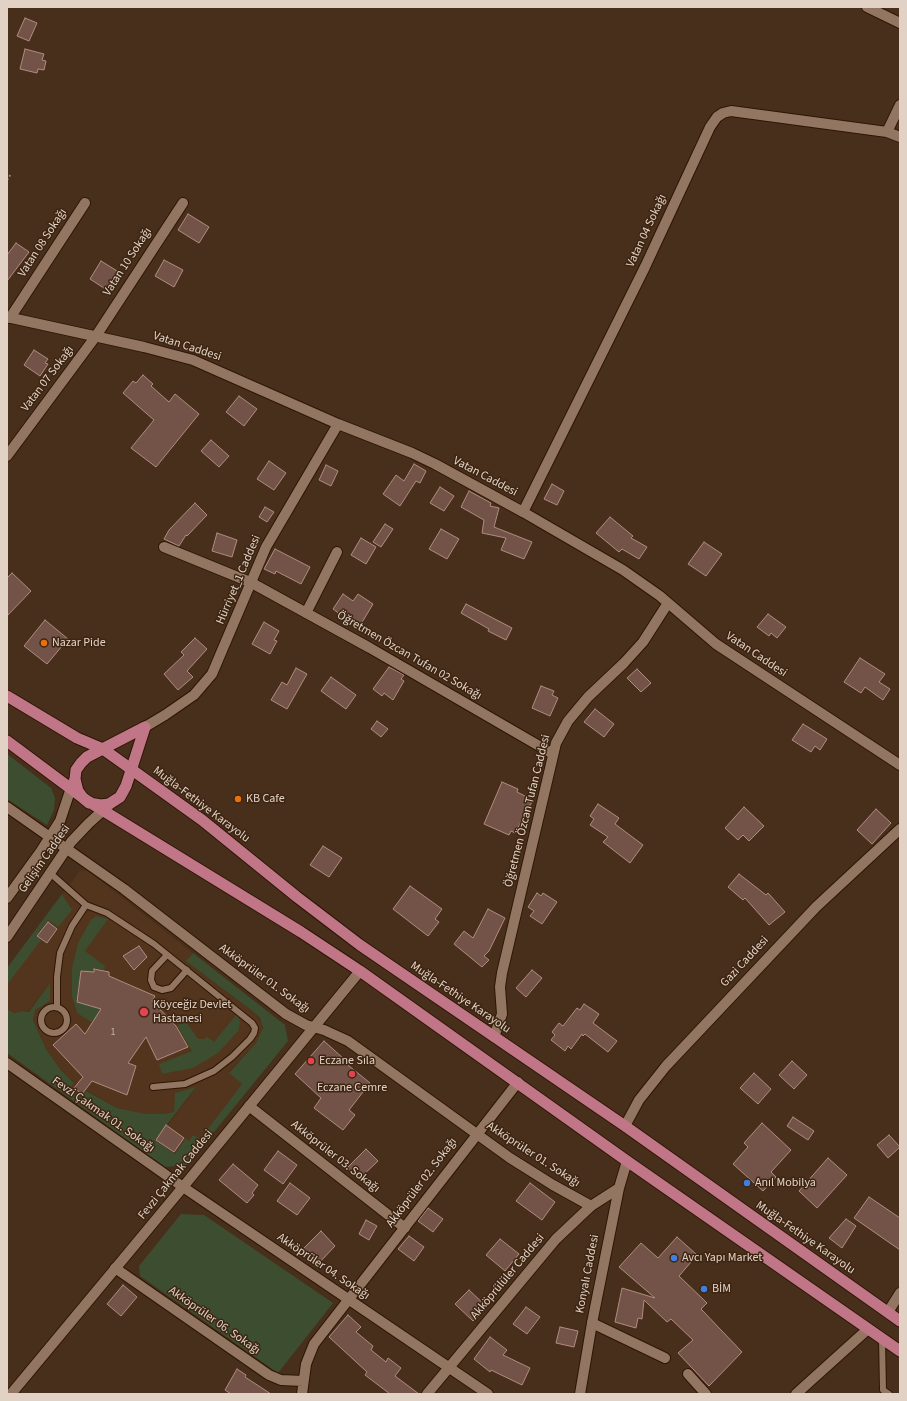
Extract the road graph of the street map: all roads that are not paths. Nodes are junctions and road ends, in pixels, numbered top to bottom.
1 (867, 7) edge
2 (900, 23) edge
3 (900, 105) edge
4 (887, 132) junction
5 (900, 137) edge
6 (85, 203) dead end
7 (183, 203) dead end
8 (9, 317) edge
9 (96, 336) junction
10 (338, 424) junction
11 (7, 456) edge
12 (523, 512) junction
13 (164, 547) dead end
14 (337, 552) dead end
15 (250, 582) junction
16 (668, 603) junction
17 (306, 613) junction
18 (7, 696) edge
19 (145, 727) junction
20 (7, 741) edge
21 (103, 749) junction
22 (554, 754) junction
23 (91, 755) junction
24 (117, 759) junction
25 (900, 765) edge
26 (131, 769) junction
27 (75, 775) junction
28 (127, 782) junction
29 (70, 789) junction
30 (86, 800) junction
31 (113, 802) junction
32 (7, 807) edge
33 (103, 811) junction
34 (900, 829) edge
35 (51, 836) junction
36 (67, 848) junction
37 (50, 873) junction
38 (7, 898) edge
39 (86, 906) junction
40 (7, 938) edge
41 (167, 954) junction
42 (187, 970) junction
43 (360, 971) junction
44 (57, 1007) junction
45 (313, 1027) junction
46 (494, 1037) junction
47 (7, 1063) edge
48 (518, 1082) junction
49 (153, 1087) dead end
50 (249, 1106) junction
51 (625, 1126) junction
52 (476, 1134) junction
53 (627, 1161) junction
54 (183, 1187) junction
55 (619, 1188) junction
56 (591, 1206) junction
57 (405, 1228) junction
58 (116, 1268) junction
59 (900, 1293) edge
60 (349, 1301) junction
61 (888, 1312) junction
62 (900, 1321) edge
63 (592, 1323) junction
64 (868, 1329) junction
65 (882, 1339) junction
66 (900, 1351) edge
67 (665, 1358) dead end
68 (449, 1367) junction
69 (688, 1374) dead end
70 (303, 1382) junction
71 (10, 1394) edge
72 (302, 1394) edge
73 (427, 1394) edge
74 (488, 1394) edge
75 (580, 1394) edge
76 (706, 1394) edge
77 (796, 1394) edge
78 (889, 1394) edge

1 - 2 street
3 - 4 street
4 - 5 street, Vatan 04 Sokağı
4 - 12 street, Vatan 04 Sokağı
6 - 8 street, Vatan 08 Sokağı
7 - 9 street, Vatan 10 Sokağı
8 - 9 street, Vatan Caddesi
9 - 10 street, Vatan Caddesi
9 - 11 street, Vatan 07 Sokağı
10 - 12 street, Vatan Caddesi
10 - 15 street, Hürriyet_1 Caddesi
12 - 16 street, Vatan Caddesi
13 - 15 street, Öğretmen Özcan Tufan 02 Sokağı
14 - 17 street
15 - 17 street, Öğretmen Özcan Tufan 02 Sokağı
15 - 19 street, Hürriyet_1 Caddesi
16 - 22 street, Öğretmen Özcan Tufan Caddesi
16 - 25 street, Vatan Caddesi
17 - 22 street, Öğretmen Özcan Tufan 02 Sokağı
18 - 21 highway, Muğla-Fethiye Karayolu
19 - 21 highway
19 - 26 highway
20 - 29 highway
21 - 23 highway
21 - 24 highway, Muğla-Fethiye Karayolu
22 - 46 street, Öğretmen Özcan Tufan Caddesi
23 - 24 highway
23 - 27 highway
24 - 26 highway, Muğla-Fethiye Karayolu
24 - 28 highway
26 - 28 highway
26 - 46 highway, Muğla-Fethiye Karayolu
27 - 29 street, Gelişim Caddesi
27 - 30 highway
28 - 31 highway
29 - 30 highway
29 - 35 street, Gelişim Caddesi
30 - 31 highway
30 - 33 highway
31 - 33 street, Gelişim Caddesi
32 - 35 street, Akköprüler 01. Sokağı
33 - 36 street, Gelişim Caddesi
33 - 43 highway
34 - 51 street, Gazi Caddesi
35 - 36 street, Akköprüler 01. Sokağı
35 - 38 street, Gelişim Caddesi
36 - 37 street, Gelişim Caddesi
36 - 45 street, Akköprüler 01. Sokağı
37 - 39 lane
37 - 40 street, Gelişim Caddesi
39 - 41 lane
39 - 44 lane
41 - 42 lane
41 - 42 lane
42 - 49 lane
43 - 45 street, Fevzi Çakmak Caddesi
43 - 48 highway
44 - 44 lane
45 - 50 street, Fevzi Çakmak Caddesi
45 - 52 street, Akköprüler 01. Sokağı
46 - 51 highway, Muğla-Fethiye Karayolu
47 - 54 street, Fevzi Çakmak 01. Sokağı
48 - 52 street, Akköprüler 02. Sokağı
48 - 53 highway
50 - 54 street, Fevzi Çakmak Caddesi
50 - 57 street, Akköprüler 03. Sokağı
51 - 61 highway, Muğla-Fethiye Karayolu
52 - 56 street, Akköprüler 01. Sokağı
52 - 57 street, Akköprüler 02. Sokağı
53 - 55 street, Konyalı Caddesi
53 - 64 highway
54 - 58 street, Fevzi Çakmak Caddesi
54 - 60 street, Akköprüler 04. Sokağı
55 - 56 street, Akköprülüler Caddesi
55 - 63 street, Konyalı Caddesi
56 - 68 street, Akköprülüler Caddesi
57 - 60 street, Akköprüler 02. Sokağı
58 - 70 street, Akköprüler 06. Sokağı
58 - 71 street, Fevzi Çakmak Caddesi
59 - 61 street
60 - 68 street, Akköprüler 04. Sokağı
60 - 70 street, Akköprüler 02. Sokağı
61 - 62 highway, Muğla-Fethiye Karayolu
63 - 67 street
63 - 75 street, Konyalı Caddesi
64 - 65 highway
64 - 77 street
65 - 66 highway
65 - 78 lane
68 - 73 street, Akköprülüler Caddesi
68 - 74 street, Akköprüler 04. Sokağı
69 - 76 street
70 - 72 street, Akköprüler 02. Sokağı

